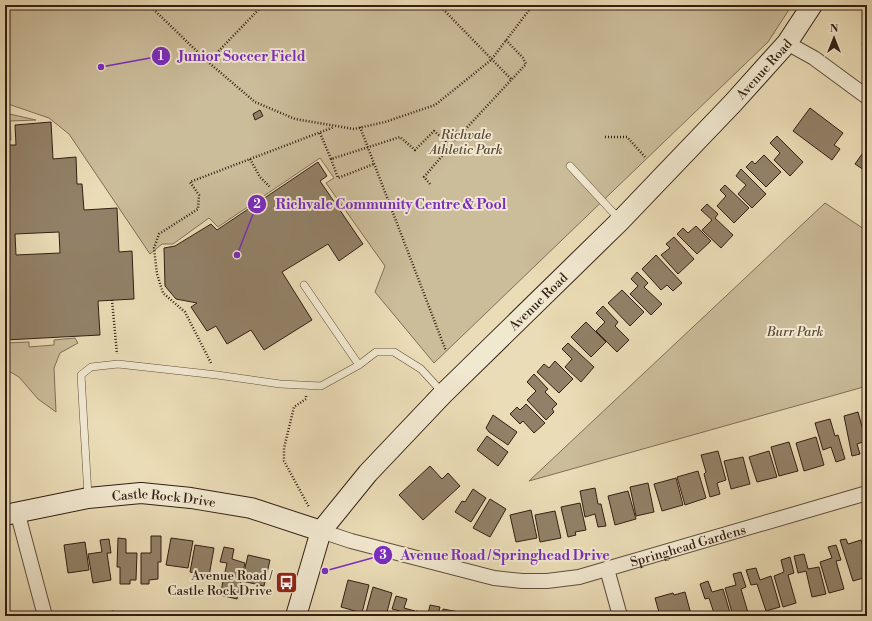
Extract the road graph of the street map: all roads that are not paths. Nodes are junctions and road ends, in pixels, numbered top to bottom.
1 (812, 5) edge
2 (787, 43) junction
3 (867, 97) edge
4 (570, 166) dead end
5 (620, 220) junction
6 (304, 285) dead end
7 (359, 365) junction
8 (443, 394) junction
9 (867, 493) edge
10 (88, 498) junction
11 (11, 513) edge
12 (321, 531) junction
13 (608, 569) junction
14 (45, 616) edge
15 (296, 616) edge
16 (620, 616) edge

1 - 2 street, Avenue Road
2 - 3 street
2 - 5 street, Avenue Road
4 - 5 lane
5 - 8 street, Avenue Road
6 - 7 lane
7 - 8 lane
7 - 10 lane
8 - 12 street, Avenue Road
9 - 13 street, Springhead Gardens
10 - 11 street, Castle Rock Drive
10 - 12 street, Castle Rock Drive
11 - 14 street
12 - 13 street, Springhead Gardens
12 - 15 street, Avenue Road
13 - 16 street

